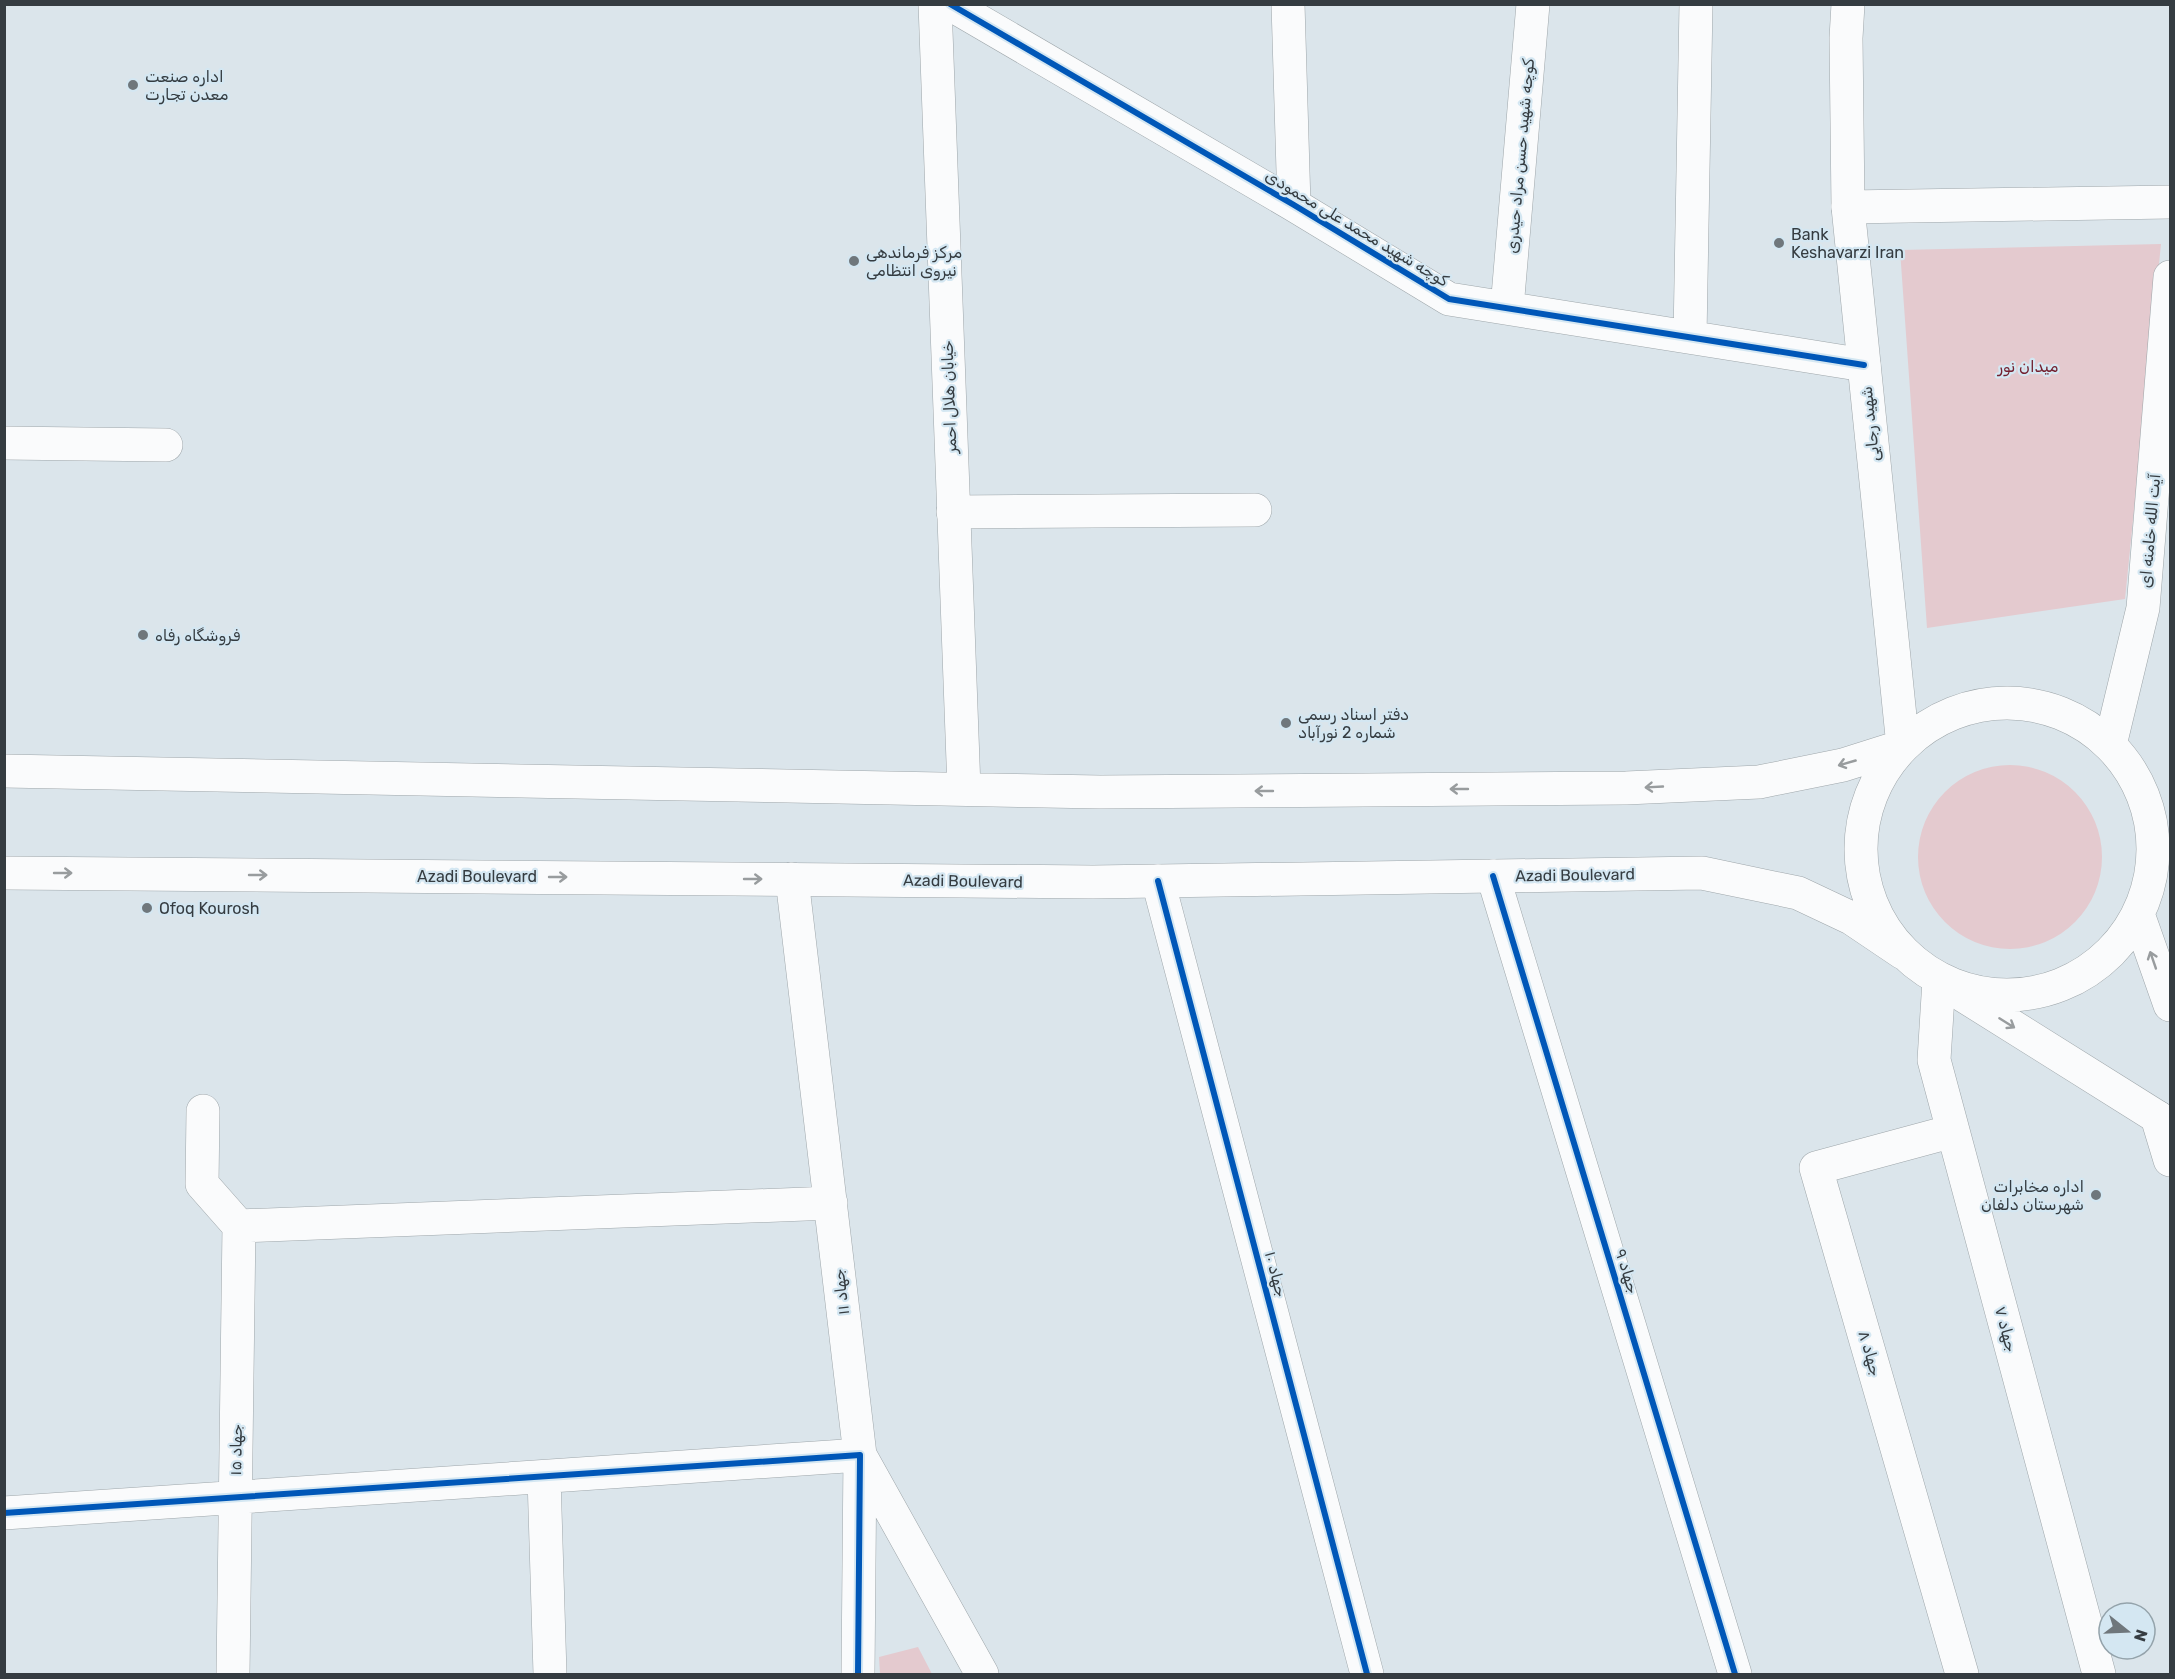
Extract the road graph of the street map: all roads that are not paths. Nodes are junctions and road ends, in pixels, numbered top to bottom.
1 (935, 4) edge
2 (950, 4) edge
3 (1288, 4) edge
4 (1533, 4) edge
5 (1696, 4) edge
6 (1848, 4) edge
7 (2170, 201) edge
8 (1294, 206) junction
9 (1848, 207) junction
10 (2170, 277) edge
11 (1507, 308) junction
12 (1690, 337) junction
13 (1864, 365) junction
14 (4, 443) edge
15 (166, 445) dead end
16 (1255, 510) dead end
17 (954, 512) junction
18 (2110, 745) junction
19 (1902, 746) junction
20 (4, 771) edge
21 (964, 789) junction
22 (2163, 862) edge
23 (4, 873) edge
24 (1493, 876) junction
25 (792, 879) junction
26 (1158, 881) junction
27 (2138, 914) junction
28 (1903, 953) junction
29 (1940, 980) junction
30 (2170, 1005) edge
31 (203, 1111) dead end
32 (2164, 1121) edge
33 (1953, 1131) junction
34 (2170, 1160) edge
35 (831, 1203) junction
36 (239, 1226) junction
37 (860, 1455) junction
38 (544, 1477) junction
39 (235, 1496) junction
40 (4, 1513) edge
41 (233, 1674) edge
42 (550, 1674) edge
43 (858, 1674) edge
44 (982, 1674) edge
45 (1367, 1674) edge
46 (1735, 1674) edge
47 (1962, 1674) edge
48 (2098, 1674) edge

1 - 17 street, خیابان هلال احمر
2 - 8 street, کوچه شهید محمد علی محمودی
3 - 8 street
4 - 11 street, کوچه شهید حسن مراد حیدری
5 - 12 street
6 - 9 street, شهید رجایی
7 - 9 street
8 - 11 street, کوچه شهید محمد علی محمودی
9 - 13 street, شهید رجایی
10 - 18 street, آیت الله خامنه ای
11 - 12 street, کوچه شهید محمد علی محمودی
12 - 13 street, کوچه شهید محمد علی محمودی
13 - 19 street, شهید رجایی
14 - 15 street
16 - 17 street
17 - 21 street, خیابان هلال احمر
18 - 19 street
18 - 22 street
19 -> 21 street
19 - 28 street
20 - 21 street
22 - 27 street
23 -> 25 street, Azadi Boulevard
24 - 26 street, Azadi Boulevard
24 - 28 street, Azadi Boulevard
24 - 46 street, جهاد ۹
25 - 26 street, Azadi Boulevard
25 - 35 street, جهاد ۱۱
26 - 45 street, جهاد ۱۰
27 - 29 street
30 -> 27 street
28 - 29 street, Azadi Boulevard
29 -> 32 street
29 - 33 street, جهاد ۷
31 - 36 street
32 - 34 street
33 - 47 street, جهاد ۸
33 - 48 street, جهاد ۷
35 - 36 street
35 - 37 street, جهاد ۱۱
36 - 39 street, جهاد ۱۵
37 - 38 street
37 - 43 street
37 - 44 street, جهاد ۱۱
38 - 39 street
38 - 42 street
39 - 40 street
39 - 41 street, جهاد ۱۵

